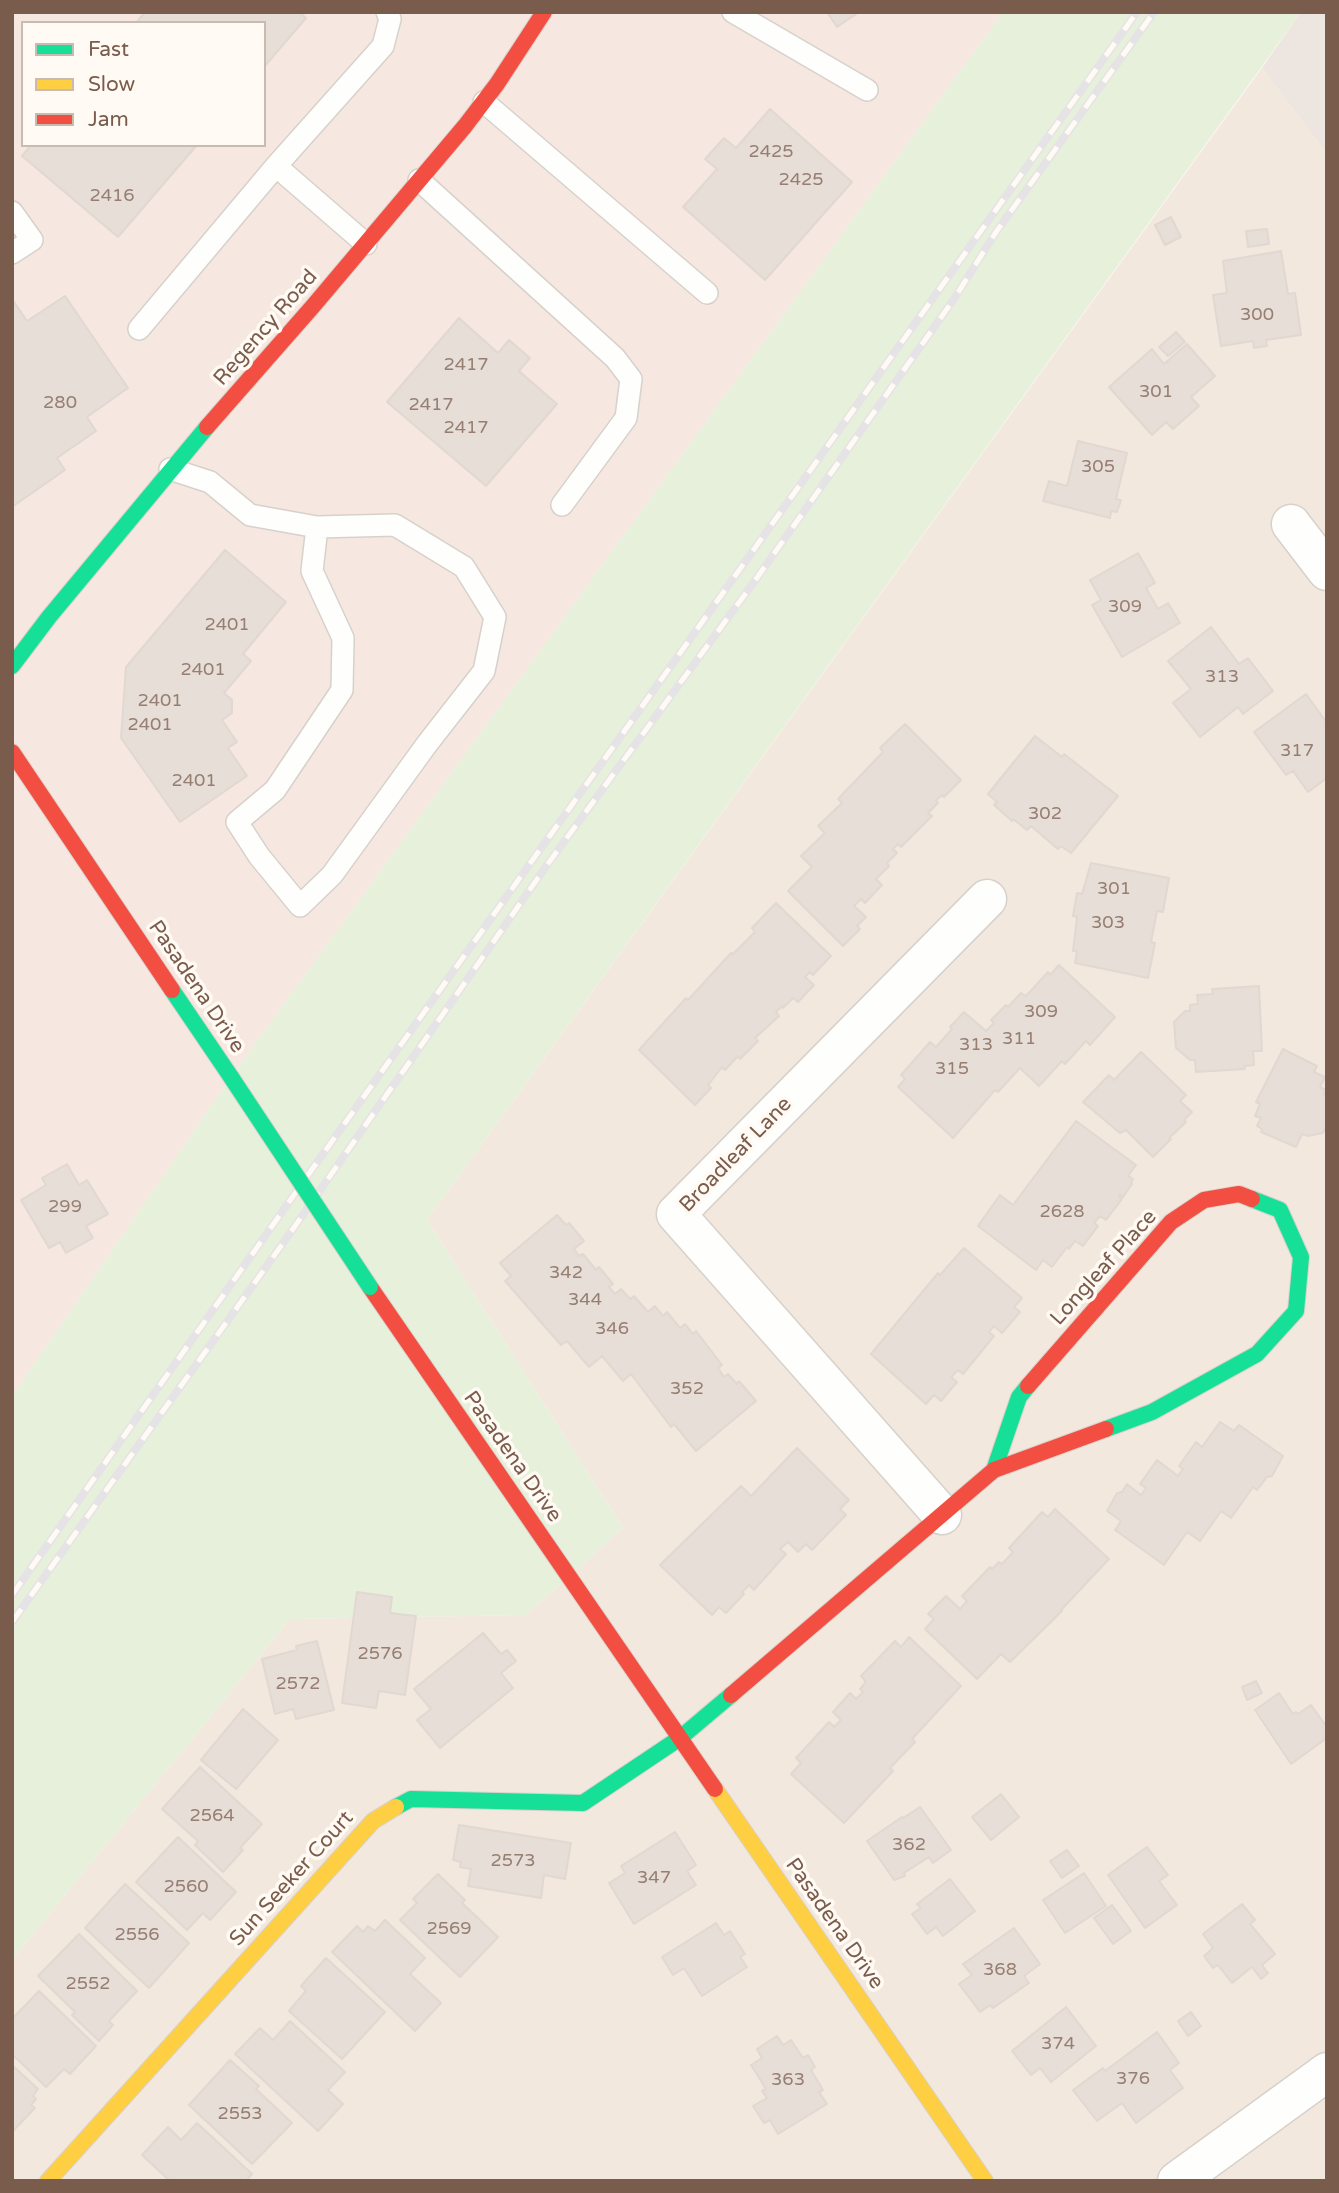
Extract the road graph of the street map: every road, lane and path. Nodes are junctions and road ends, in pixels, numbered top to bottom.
1 (387, 12) edge
2 (544, 12) edge
3 (733, 12) edge
4 (867, 90) dead end
5 (484, 102) junction
6 (276, 166) junction
7 (419, 180) junction
8 (12, 212) edge
9 (366, 244) junction
10 (12, 253) edge
11 (707, 293) dead end
12 (139, 329) dead end
13 (170, 469) junction
14 (562, 505) dead end
15 (1291, 524) dead end
16 (317, 527) junction
17 (1327, 572) edge
18 (12, 666) edge
19 (12, 752) edge
20 (987, 899) dead end
21 (993, 1470) junction
22 (942, 1515) junction
23 (680, 1738) junction
24 (1327, 2072) edge
25 (63, 2175) edge
26 (985, 2181) edge
27 (1177, 2181) edge

1 - 6 lane
2 - 5 street, Regency Road
3 - 4 lane
5 - 7 street, Regency Road
5 - 11 lane
6 - 9 lane
6 - 12 lane
7 - 9 street, Regency Road
7 - 14 lane
8 - 10 lane
9 - 13 street, Regency Road
13 - 16 lane
13 - 18 street, Regency Road
15 - 17 street
16 - 16 lane
19 - 23 street, Pasadena Drive, bridge
20 - 22 street, Broadleaf Lane
21 - 21 street, Longleaf Place
21 - 22 street, Longleaf Place
22 - 23 street, Longleaf Place
23 - 25 street, Sun Seeker Court
23 - 26 street, Pasadena Drive
24 - 27 street

